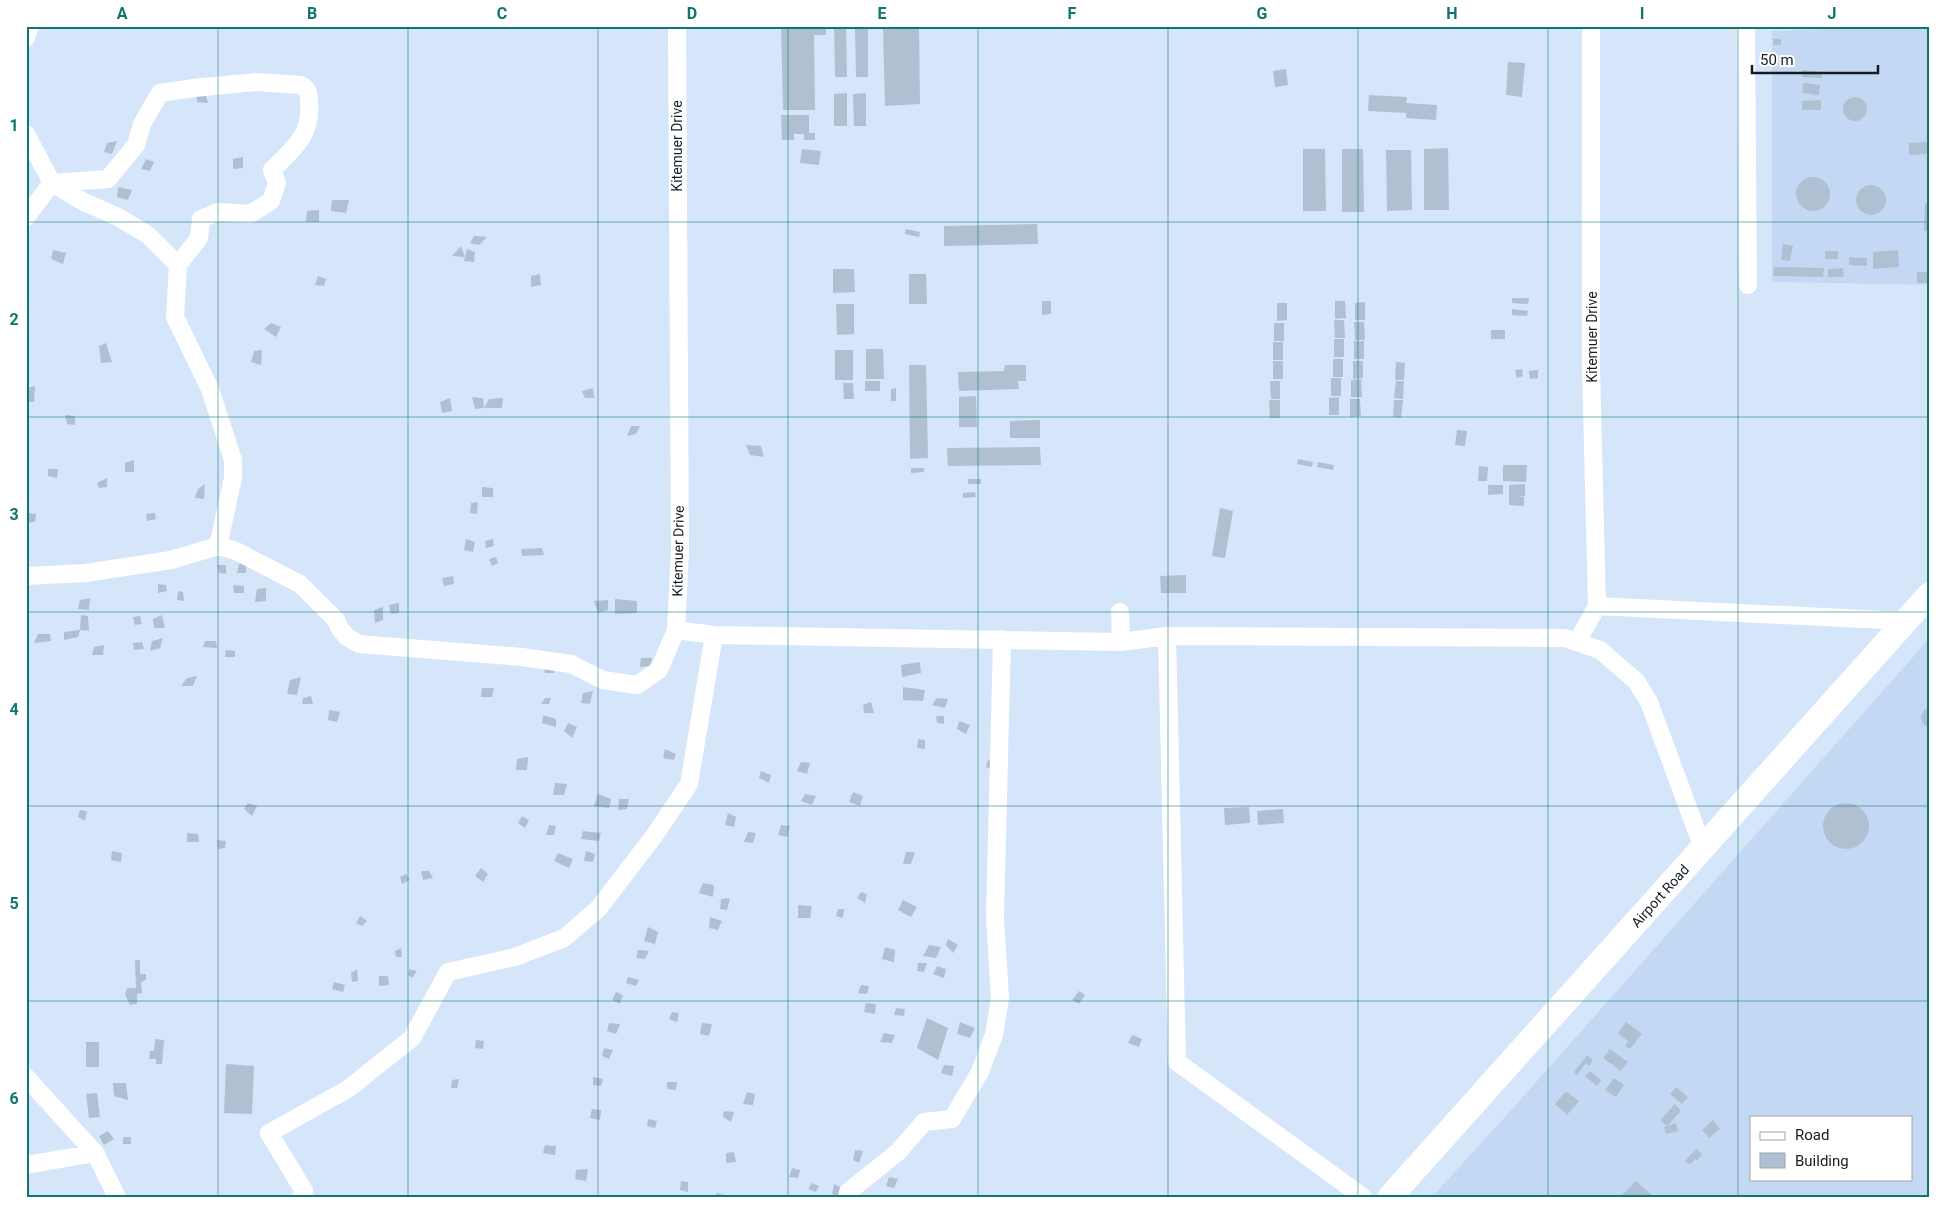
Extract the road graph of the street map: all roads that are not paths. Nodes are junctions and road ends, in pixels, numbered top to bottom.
1 (30, 26) edge
2 (677, 26) edge
3 (1591, 26) edge
4 (1746, 26) edge
5 (26, 38) edge
6 (26, 134) edge
7 (52, 183) junction
8 (26, 216) edge
9 (178, 265) junction
10 (1748, 285) dead end
11 (218, 546) junction
12 (26, 576) edge
13 (1929, 595) edge
14 (1597, 606) junction
15 (1120, 612) dead end
16 (1906, 621) junction
17 (676, 630) junction
18 (714, 635) junction
19 (1167, 636) junction
20 (1002, 639) junction
21 (1121, 642) junction
22 (1577, 642) junction
23 (1703, 848) junction
24 (26, 1077) edge
25 (95, 1153) junction
26 (26, 1165) edge
27 (117, 1197) edge
28 (301, 1197) edge
29 (847, 1197) edge
30 (1363, 1197) edge
31 (1390, 1197) edge

1 - 5 street
2 - 17 street, Kitemuer Drive
3 - 14 street, Kitemuer Drive
4 - 10 street
6 - 7 street
7 - 8 street
7 - 9 street
7 - 9 street
9 - 11 street
11 - 12 street
11 - 17 street
13 - 16 street, Airport Road
14 - 16 street
14 - 22 street
15 - 21 street
16 - 23 street, Airport Road
17 - 18 street
18 - 20 street
18 - 28 street
19 - 21 street
19 - 22 street
19 - 30 street
20 - 21 street
20 - 29 street
22 - 23 street
23 - 31 street, Airport Road
24 - 25 street
25 - 26 street
25 - 27 street

